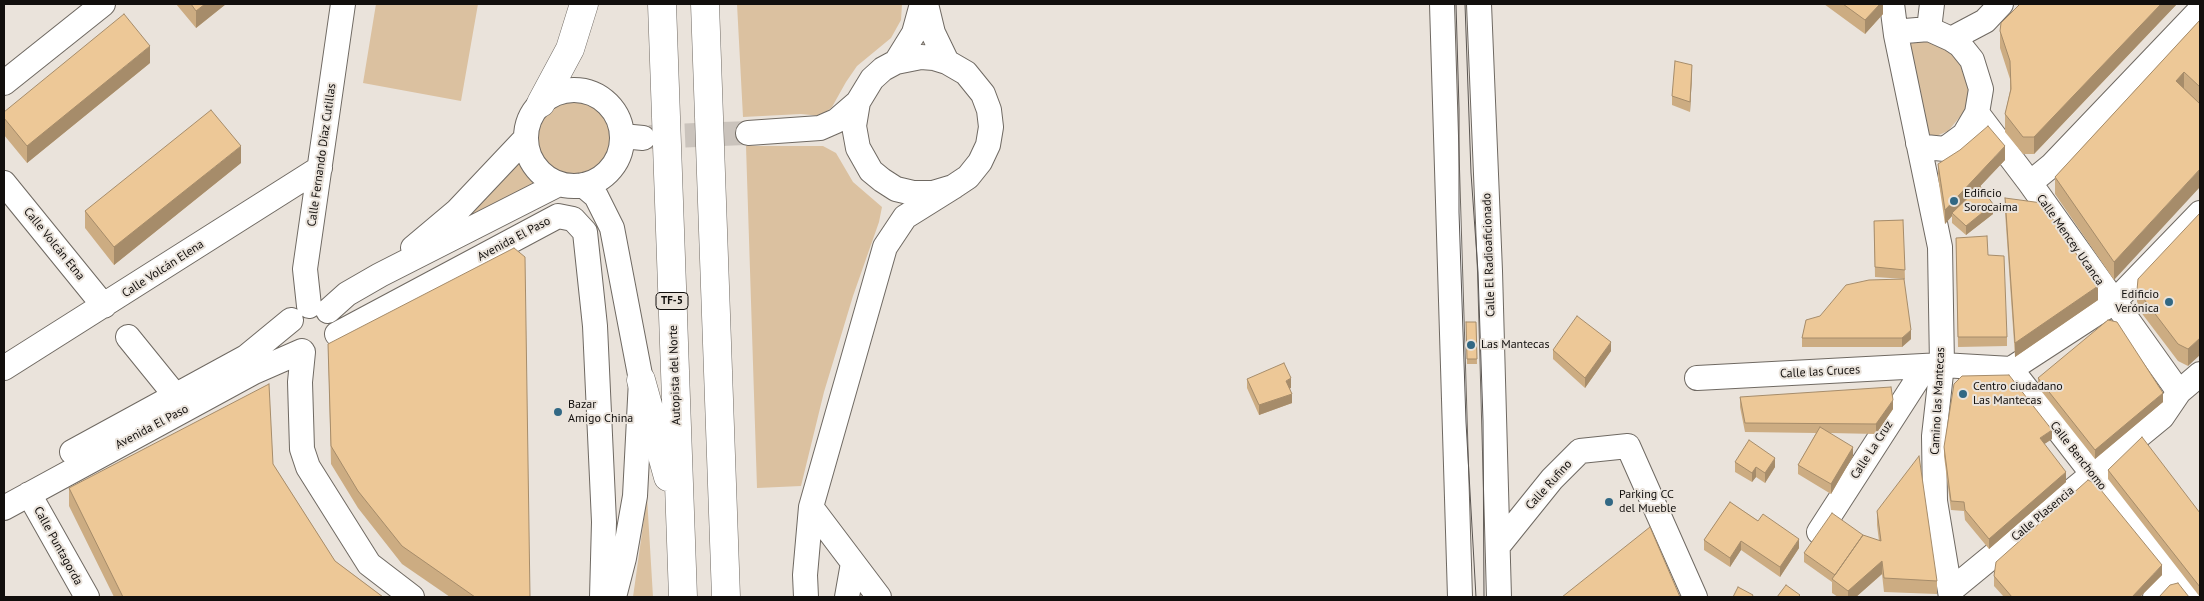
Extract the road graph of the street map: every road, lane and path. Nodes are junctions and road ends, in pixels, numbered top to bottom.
1 (103, 4) edge
2 (343, 4) edge
3 (584, 4) edge
4 (662, 4) edge
5 (705, 4) edge
6 (922, 4) edge
7 (926, 4) edge
8 (1442, 4) edge
9 (1479, 4) edge
10 (1892, 4) edge
11 (1932, 4) edge
12 (2200, 10) edge
13 (1993, 12) edge
14 (1929, 29) junction
15 (1896, 35) junction
16 (1951, 39) junction
17 (1972, 60) junction
18 (896, 62) junction
19 (947, 62) junction
20 (4, 83) edge
21 (858, 102) junction
22 (541, 103) junction
23 (1977, 113) junction
24 (820, 128) junction
25 (748, 133) tunnel mouth
26 (526, 138) junction
27 (1918, 143) junction
28 (858, 148) junction
29 (1945, 149) junction
30 (320, 168) junction
31 (1925, 175) junction
32 (4, 183) edge
33 (2030, 183) junction
34 (559, 184) junction
35 (584, 185) junction
36 (953, 187) junction
37 (2200, 213) edge
38 (380, 275) junction
39 (2114, 302) junction
40 (104, 306) junction
41 (309, 312) junction
42 (337, 334) junction
43 (128, 337) dead end
44 (302, 352) junction
45 (1933, 366) junction
46 (4, 368) edge
47 (2011, 369) junction
48 (2200, 374) edge
49 (1698, 378) dead end
50 (641, 380) junction
51 (2179, 392) junction
52 (175, 395) junction
53 (2091, 474) junction
54 (4, 489) edge
55 (29, 494) junction
56 (811, 506) junction
57 (4, 508) edge
58 (680, 518) junction
59 (1819, 532) edge
60 (1498, 546) junction
61 (724, 547) junction
62 (853, 563) junction
63 (2181, 588) edge
64 (1950, 594) edge
65 (86, 597) edge
66 (412, 597) edge
67 (602, 597) edge
68 (614, 597) edge
69 (683, 597) edge
70 (726, 597) edge
71 (738, 597) edge
72 (806, 597) edge
73 (847, 597) edge
74 (879, 597) edge
75 (1460, 597) edge
76 (1499, 597) edge
77 (1696, 597) edge
78 (2155, 597) edge

1 - 20 street
2 - 30 street, Calle Fernando Díaz Cutillas
3 - 22 highway
4 - 58 highway, Autopista del Norte / TF-5
5 - 61 highway
6 - 18 street
7 - 19 street
8 - 75 street
9 - 60 street, Calle El Radioaficionado
10 - 15 street, Camino las Mantecas
11 - 14 street
12 - 33 street
13 - 16 street
13 - 17 street
14 - 15 street
14 - 16 street
15 - 27 street, Camino las Mantecas
16 - 17 street
17 - 23 street
18 - 19 street
18 - 21 street
19 - 36 street
21 - 24 street
21 - 28 street
22 - 26 street
22 - 35 street
23 - 29 street
23 - 33 street, Calle Mencey Ucanca
24 - 25 street
24 - 28 street
26 - 34 street
26 - 38 street, Avenida El Paso
27 - 29 street
27 - 31 street, Camino las Mantecas
28 - 36 street
29 - 31 street
30 - 40 street, Calle Volcán Elena
30 - 41 street, Calle Fernando Díaz Cutillas
31 - 45 street, Camino las Mantecas
32 - 40 street, Calle Volcán Etna
33 - 39 street, Calle Mencey Ucanca
34 - 35 street
34 - 38 street, Avenida El Paso
35 - 50 street
36 - 56 street
37 - 39 street
38 - 41 street, Avenida El Paso
39 - 47 street
39 - 51 street, Calle Mencey Ucanca
40 - 46 street, Calle Volcán Elena
41 - 42 street
41 - 44 street
41 - 52 street, Avenida El Paso
42 - 44 street
42 - 67 street, Avenida El Paso
43 - 52 street
44 - 55 street, Avenida El Paso
44 - 66 street
45 - 47 street
45 - 49 street, Calle las Cruces
45 - 59 street, Calle La Cruz
45 - 64 street, Camino las Mantecas
47 - 53 street, Calle Benchomo
48 - 51 street, Calle Plasencia
50 - 58 highway
50 - 68 street
51 - 53 street, Calle Plasencia
52 - 54 street, Avenida El Paso
53 - 63 street, Calle Benchomo
53 - 64 street, Calle Plasencia
55 - 57 street, Avenida El Paso
55 - 65 street, Calle Puntagorda
56 - 62 street
56 - 72 street
58 - 69 highway, Autopista del Norte / TF-5
60 - 76 street, Calle El Radioaficionado
60 - 77 street, Calle Rufino
61 - 70 highway
61 - 71 highway
62 - 73 street
62 - 74 street
63 - 78 street

